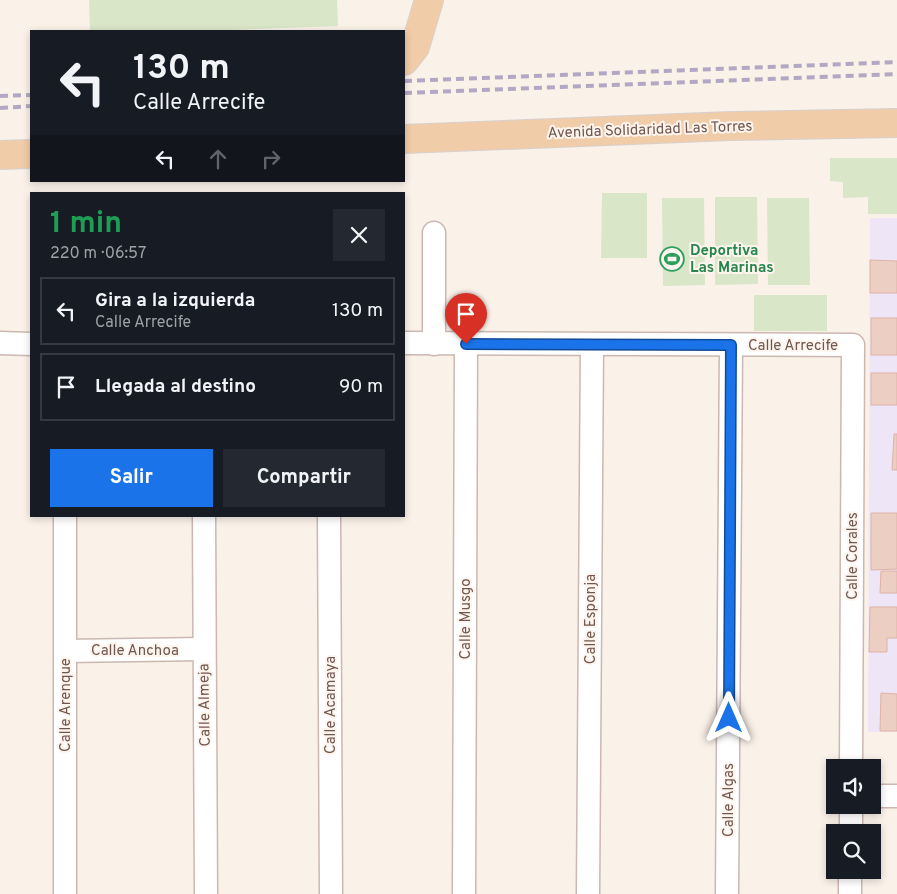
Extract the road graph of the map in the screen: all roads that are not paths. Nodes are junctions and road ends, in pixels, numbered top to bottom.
1 (429, 0) edge
2 (405, 60) edge
3 (897, 123) edge
4 (731, 126) junction
5 (405, 139) edge
6 (897, 141) edge
7 (30, 154) edge
8 (0, 155) edge
9 (434, 233) dead end
10 (0, 343) edge
11 (405, 343) edge
12 (30, 344) edge
13 (434, 344) junction
14 (466, 344) junction
15 (592, 345) junction
16 (731, 345) junction
17 (853, 345) joint
18 (65, 517) edge
19 (204, 517) edge
20 (329, 517) edge
21 (203, 650) junction
22 (66, 651) junction
23 (851, 759) edge
24 (881, 796) edge
25 (897, 796) edge
26 (850, 879) edge
27 (65, 894) edge
28 (206, 894) edge
29 (331, 894) edge
30 (464, 894) edge
31 (588, 894) edge
32 (727, 894) edge
33 (850, 894) edge

1 - 2 main road
3 - 4 main road, Avenida Solidaridad Las Torres
4 - 5 main road, Avenida Solidaridad Las Torres
4 - 6 main road
7 - 8 main road
9 - 13 street
10 - 12 street
11 - 13 street, Calle Arrecife
13 - 14 street, Calle Arrecife
14 - 15 street, Calle Arrecife
14 - 30 street, Calle Musgo
15 - 16 street, Calle Arrecife
15 - 31 street, Calle Esponja
16 - 17 street, Calle Arrecife
16 - 32 street, Calle Algas
17 - 23 street, Calle Corales
18 - 22 street, Calle Arenque
19 - 21 street, Calle Almeja
20 - 29 street, Calle Acamaya
21 - 22 street, Calle Anchoa
21 - 28 street, Calle Almeja
22 - 27 street, Calle Arenque
24 - 25 street
26 - 33 street

